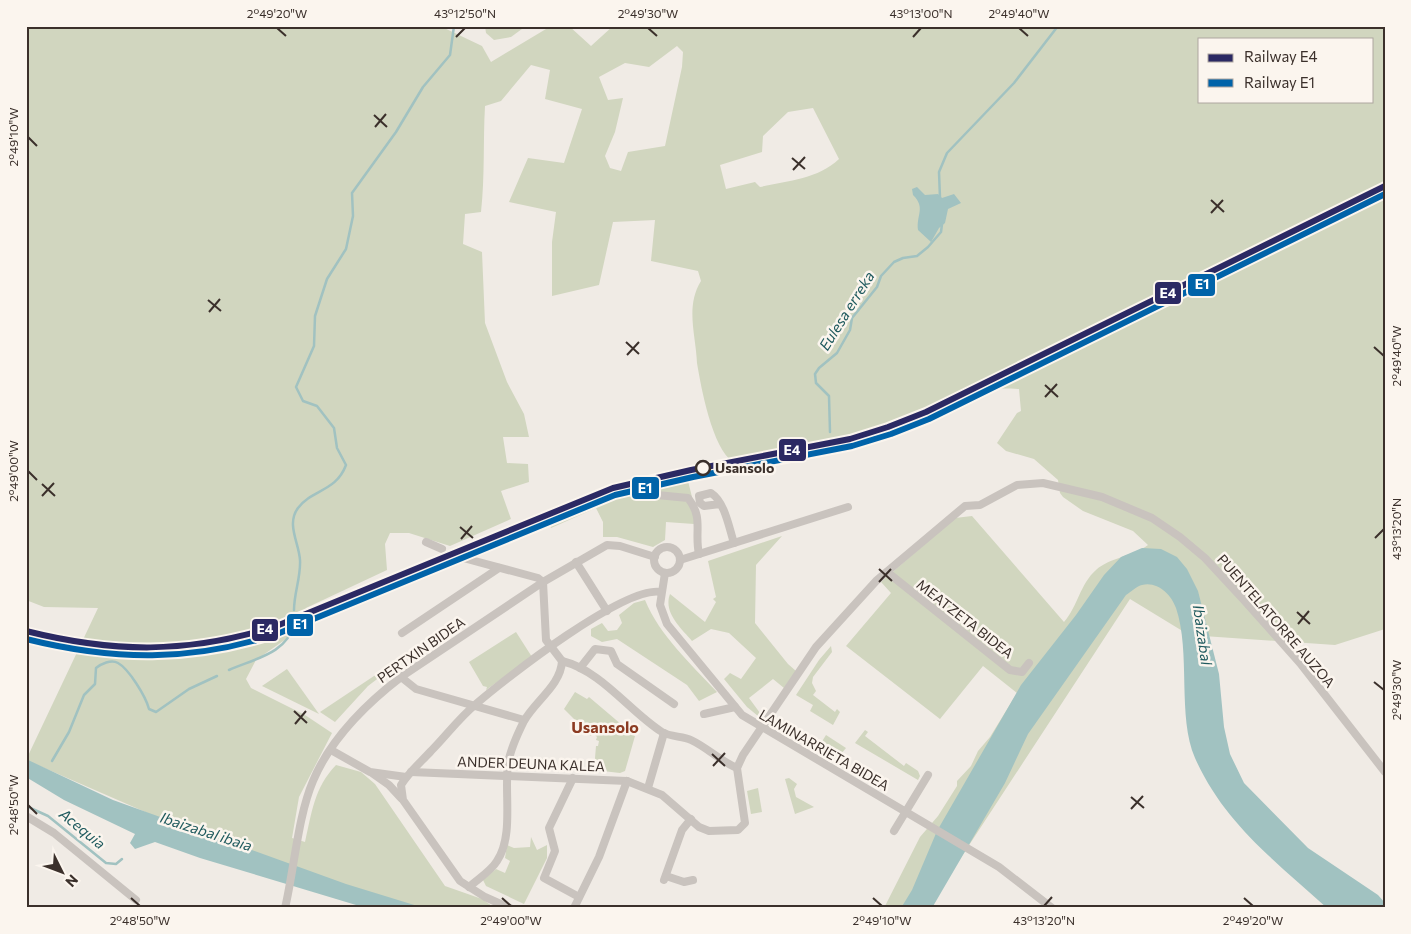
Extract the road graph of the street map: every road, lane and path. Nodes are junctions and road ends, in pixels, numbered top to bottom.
1 (657, 495) dead end
2 (720, 504) dead end
3 (848, 507) dead end
4 (426, 542) dead end
5 (734, 543) junction
6 (442, 549) dead end
7 (699, 554) junction
8 (456, 556) dead end
9 (655, 557) junction
10 (680, 560) junction
11 (576, 562) junction
12 (499, 568) junction
13 (886, 572) junction
14 (664, 573) junction
15 (541, 580) junction
16 (661, 592) junction
17 (607, 611) junction
18 (402, 633) dead end
19 (551, 647) junction
20 (562, 661) junction
21 (1029, 663) dead end
22 (580, 668) junction
23 (401, 677) junction
24 (674, 704) dead end
25 (474, 706) junction
26 (735, 707) junction
27 (704, 714) dead end
28 (524, 720) junction
29 (762, 727) junction
30 (664, 733) junction
31 (331, 750) junction
32 (737, 768) junction
33 (370, 772) junction
34 (1385, 772) edge
35 (380, 773) junction
36 (409, 774) junction
37 (508, 775) junction
38 (928, 775) dead end
39 (572, 778) junction
40 (628, 781) junction
41 (648, 788) junction
42 (402, 797) junction
43 (907, 812) junction
44 (26, 816) edge
45 (691, 820) junction
46 (894, 831) dead end
47 (693, 880) dead end
48 (469, 887) junction
49 (579, 897) junction
50 (136, 900) dead end
51 (285, 908) edge
52 (510, 908) edge
53 (574, 908) edge
54 (1052, 908) edge

1 - 7 street
2 - 5 street
3 - 5 street
4 - 6 street
5 - 7 street
7 - 10 street
8 - 12 street
9 - 10 street
9 - 11 street, PERTXIN BIDEA
9 - 14 street
10 - 14 street
11 - 15 street, PERTXIN BIDEA
11 - 17 street
12 - 15 street
12 - 18 street, PERTXIN BIDEA
13 - 21 street, MEATZETA BIDEA
13 - 29 street
13 - 34 street, PUENTELATORRE AUZOA
14 - 16 street, LAMINARRIETA BIDEA
15 - 19 street
15 - 23 street, PERTXIN BIDEA
16 - 17 street
16 - 26 street, LAMINARRIETA BIDEA
17 - 19 street
19 - 20 street
19 - 25 street
20 - 22 street
20 - 28 street
22 - 24 street
22 - 30 street
23 - 25 street
23 - 31 street, PERTXIN BIDEA
25 - 28 street
25 - 36 street
26 - 27 street
26 - 29 street, LAMINARRIETA BIDEA
28 - 37 street
29 - 32 street
29 - 43 street, LAMINARRIETA BIDEA
30 - 32 street
30 - 41 street
31 - 33 street
31 - 51 street, PERTXIN BIDEA
32 - 45 street, ANDER DEUNA KALEA
33 - 35 street, ANDER DEUNA KALEA
33 - 42 street
35 - 36 street, ANDER DEUNA KALEA
35 - 42 street
36 - 37 street, ANDER DEUNA KALEA
36 - 42 street
37 - 39 street, ANDER DEUNA KALEA
37 - 48 street
38 - 43 street
39 - 40 street, ANDER DEUNA KALEA
39 - 49 street
40 - 41 street, ANDER DEUNA KALEA
40 - 49 street
41 - 45 street, ANDER DEUNA KALEA
42 - 48 street
43 - 46 street
43 - 54 street, LAMINARRIETA BIDEA
44 - 50 street
45 - 47 street
48 - 52 street
49 - 53 street

